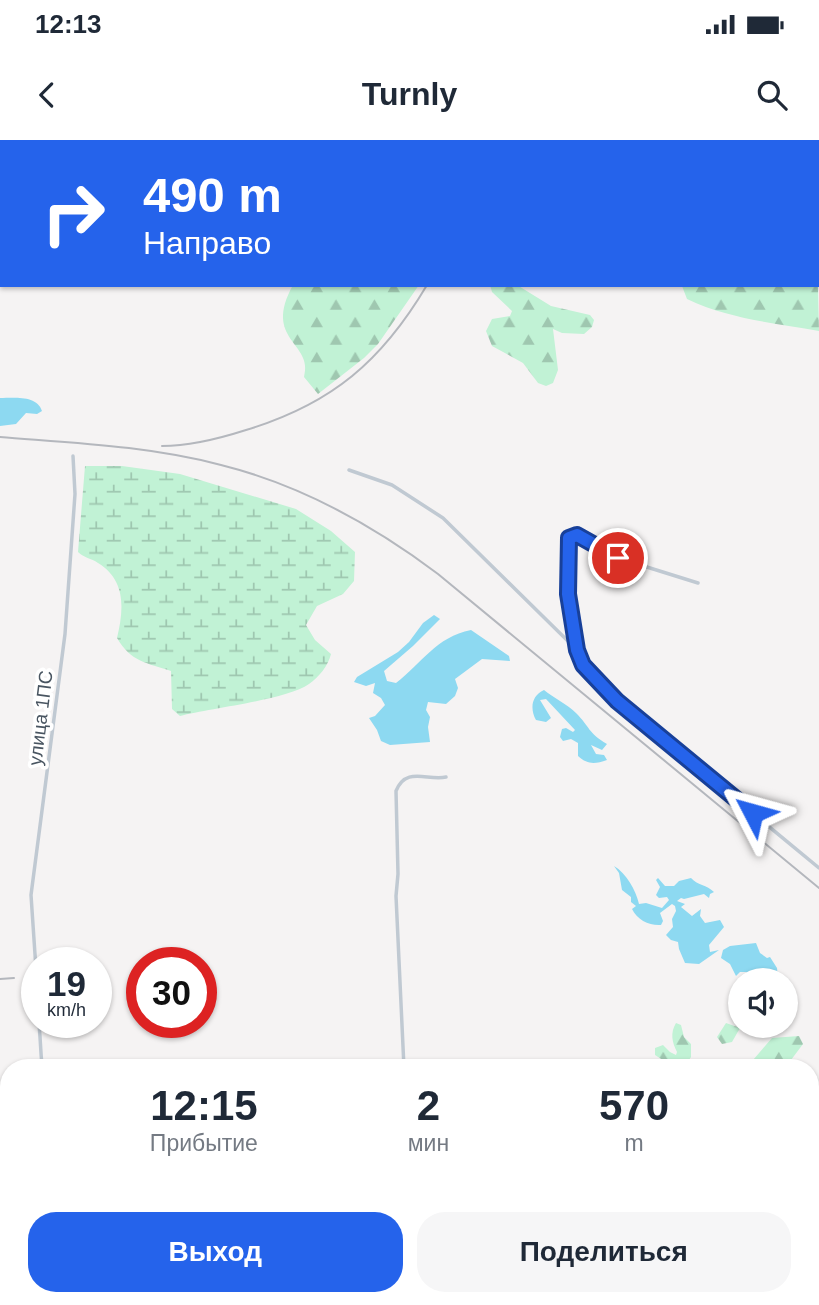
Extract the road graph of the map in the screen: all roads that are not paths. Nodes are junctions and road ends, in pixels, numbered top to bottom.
1 (73, 456) dead end
2 (349, 470) dead end
3 (698, 583) dead end
4 (577, 650) junction
5 (446, 777) dead end
6 (819, 868) edge
7 (35, 947) edge
8 (40, 1038) edge
9 (41, 1059) edge
10 (404, 1059) edge

1 - 7 street, улица 1ПС
2 - 4 street
3 - 4 street
4 - 6 street
5 - 10 street
8 - 9 street

